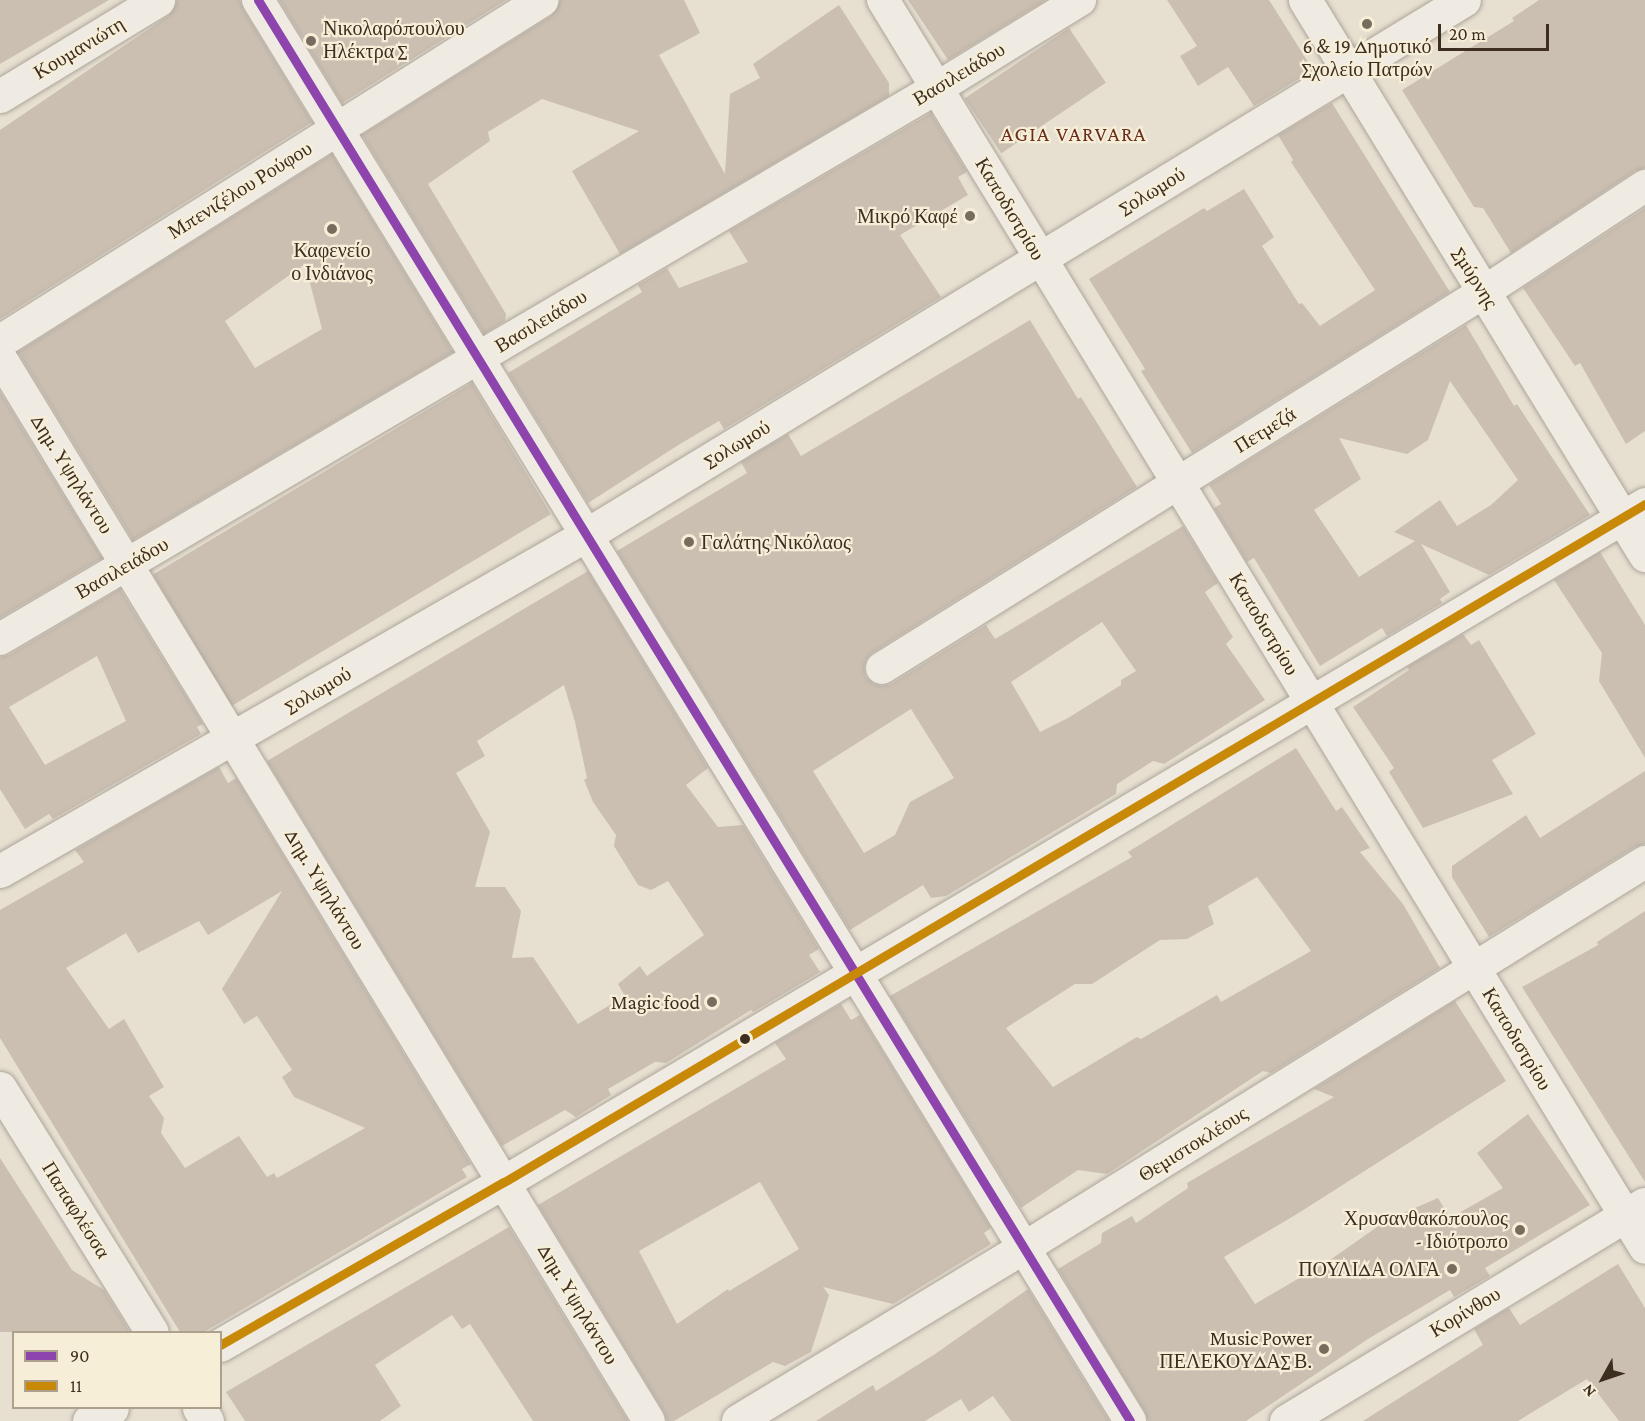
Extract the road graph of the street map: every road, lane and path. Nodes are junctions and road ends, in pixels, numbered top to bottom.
1 (158, 0) edge
2 (258, 0) edge
3 (541, 0) edge
4 (883, 0) edge
5 (1080, 0) edge
6 (1305, 0) edge
7 (1464, 0) edge
8 (1348, 72) junction
9 (937, 88) junction
10 (0, 96) edge
11 (337, 129) junction
12 (1645, 186) edge
13 (1040, 259) junction
14 (1484, 292) junction
15 (0, 341) edge
16 (0, 357) edge
17 (478, 359) junction
18 (1178, 484) junction
19 (1634, 511) edge
20 (586, 535) junction
21 (1645, 555) edge
22 (128, 565) junction
23 (0, 639) edge
24 (882, 668) dead end
25 (1312, 703) junction
26 (234, 739) junction
27 (1645, 862) edge
28 (0, 871) edge
29 (1474, 969) junction
30 (855, 972) junction
31 (0, 1088) edge
32 (504, 1182) junction
33 (1635, 1210) edge
34 (1024, 1248) junction
35 (1645, 1248) edge
36 (151, 1331) edge
37 (222, 1344) edge
38 (109, 1409) edge
39 (89, 1421) edge
40 (649, 1421) edge
41 (738, 1421) edge
42 (1130, 1421) edge
43 (1286, 1421) edge

1 - 10 street, Κουμανιώτη
2 - 11 street
3 - 11 street, Μπενιζέλου Ρούφου
4 - 9 street, Καποδιστρίου
5 - 9 street, Βασιλειάδου
6 - 8 street, Σμύρνης
7 - 8 street, Σολωμού
8 - 13 street, Σολωμού
8 - 14 street, Σμύρνης
9 - 13 street, Καποδιστρίου
9 - 17 street, Βασιλειάδου
11 - 15 street, Μπενιζέλου Ρούφου
11 - 17 street
12 - 14 street, Πετμεζά
13 - 18 street, Καποδιστρίου
13 - 20 street, Σολωμού
14 - 18 street, Πετμεζά
14 - 19 street, Σμύρνης
16 - 22 street, Δημ. Υψηλάντου
17 - 20 street
17 - 22 street, Βασιλειάδου
18 - 24 street, Πετμεζά
18 - 25 street, Καποδιστρίου
19 - 21 street, Σμύρνης
19 - 25 street
20 - 26 street, Σολωμού
20 - 30 street
22 - 23 street, Βασιλειάδου
22 - 26 street, Δημ. Υψηλάντου
25 - 29 street, Καποδιστρίου
25 - 30 street
26 - 28 street, Σολωμού
26 - 32 street, Δημ. Υψηλάντου
27 - 29 street, Θεμιστοκλέους
29 - 33 street, Καποδιστρίου
29 - 34 street, Θεμιστοκλέους
30 - 32 street
30 - 34 street
31 - 36 street, Παπαφλέσσα
32 - 37 street
32 - 40 street, Δημ. Υψηλάντου
33 - 35 street, Καποδιστρίου
33 - 43 street, Κορίνθου
34 - 41 street, Θεμιστοκλέους
34 - 42 street
38 - 39 street

